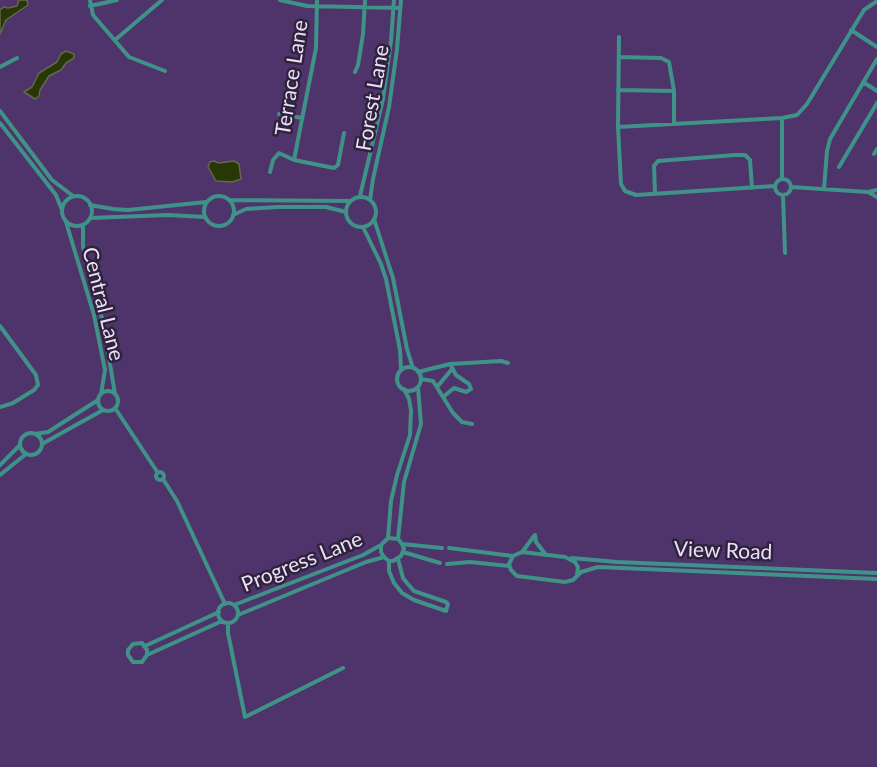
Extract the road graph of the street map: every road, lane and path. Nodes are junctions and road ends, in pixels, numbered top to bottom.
1 (90, 0) edge
2 (117, 0) edge
3 (162, 0) edge
4 (280, 0) edge
5 (317, 0) edge
6 (365, 0) edge
7 (394, 0) edge
8 (401, 0) edge
9 (877, 1) edge
10 (90, 6) junction
11 (317, 7) junction
12 (365, 8) junction
13 (393, 8) junction
14 (400, 8) junction
15 (851, 30) junction
16 (619, 37) dead end
17 (115, 40) junction
18 (877, 47) edge
19 (619, 57) junction
20 (17, 58) dead end
21 (877, 59) edge
22 (0, 67) edge
23 (165, 71) dead end
24 (355, 72) dead end
25 (863, 82) junction
26 (618, 90) junction
27 (674, 91) junction
28 (877, 91) edge
29 (877, 103) edge
30 (0, 111) edge
31 (279, 114) dead end
32 (302, 118) junction
33 (782, 118) junction
34 (0, 123) edge
35 (674, 124) junction
36 (618, 127) junction
37 (344, 133) dead end
38 (877, 149) edge
39 (874, 154) dead end
40 (294, 160) junction
41 (839, 167) dead end
42 (270, 172) dead end
43 (782, 179) junction
44 (775, 186) junction
45 (791, 187) junction
46 (752, 188) junction
47 (824, 189) junction
48 (877, 190) edge
49 (868, 192) junction
50 (655, 194) junction
51 (783, 195) junction
52 (73, 196) junction
53 (360, 196) junction
54 (877, 197) edge
55 (229, 200) junction
56 (370, 200) junction
57 (350, 201) junction
58 (206, 202) junction
59 (90, 205) junction
60 (62, 210) junction
61 (346, 212) junction
62 (233, 215) junction
63 (205, 217) junction
64 (90, 219) junction
65 (374, 219) junction
66 (66, 222) junction
67 (83, 225) junction
68 (363, 227) junction
69 (785, 253) dead end
70 (0, 326) edge
71 (508, 363) dead end
72 (451, 367) junction
73 (413, 368) junction
74 (400, 370) junction
75 (418, 372) junction
76 (421, 380) junction
77 (418, 387) junction
78 (437, 387) junction
79 (404, 389) junction
80 (101, 394) junction
81 (115, 394) junction
82 (443, 397) junction
83 (98, 400) junction
84 (0, 406) edge
85 (115, 408) junction
86 (103, 410) junction
87 (472, 424) dead end
88 (35, 434) junction
89 (42, 444) junction
90 (20, 445) junction
91 (27, 454) junction
92 (0, 465) edge
93 (0, 475) edge
94 (388, 538) junction
95 (398, 539) junction
96 (402, 544) junction
97 (381, 545) junction
98 (442, 548) dead end
99 (450, 548) dead end
100 (403, 552) junction
101 (522, 552) junction
102 (546, 555) junction
103 (513, 556) junction
104 (384, 557) junction
105 (569, 558) junction
106 (398, 559) junction
107 (389, 561) junction
108 (440, 563) dead end
109 (447, 564) dead end
110 (509, 566) junction
111 (808, 570) junction
112 (877, 573) edge
113 (577, 576) junction
114 (808, 576) junction
115 (877, 579) edge
116 (225, 604) junction
117 (234, 605) junction
118 (219, 612) junction
119 (238, 615) junction
120 (222, 621) junction
121 (228, 623) junction
122 (145, 646) junction
123 (147, 655) junction
124 (343, 668) dead end

1 - 10 street
2 - 10 street
3 - 17 street
4 - 11 street
5 - 11 street, Terrace Lane
6 - 12 street
7 - 13 street, Forest Lane
8 - 14 street, Forest Lane
9 - 15 street
10 - 17 street
11 - 12 street
11 - 32 street, Terrace Lane
12 - 13 street
12 - 24 street
13 - 14 street
13 - 53 street, Forest Lane
14 - 56 street, Forest Lane
15 - 18 street
15 - 33 street
16 - 19 street
17 - 23 street
19 - 26 street
19 - 27 street
20 - 22 street
21 - 25 street
25 - 28 street
25 - 47 street
26 - 27 street
26 - 36 street
27 - 35 street
29 - 41 street
30 - 52 street
31 - 32 street
32 - 40 street, Terrace Lane
33 - 35 street
33 - 43 street
34 - 60 street
35 - 36 street
36 - 50 street
37 - 40 street
38 - 39 street
40 - 42 street
43 - 44 street
43 - 45 street
44 - 46 street
44 - 51 street
45 - 47 street
45 - 51 street
46 - 50 street
46 - 50 street
47 - 49 street
48 - 49 street
49 - 54 street
51 - 69 street
52 - 59 street
52 - 60 street
53 - 56 street
53 - 57 street
55 - 57 street
55 - 58 street
55 - 62 street
56 - 65 street
57 - 61 street
58 - 59 street
58 - 63 street
59 - 64 street
60 - 66 street
61 - 62 street
61 - 68 street
62 - 63 street
63 - 64 street
64 - 67 street
65 - 68 street
65 - 73 street
66 - 67 street
66 - 80 street, Central Lane
67 - 81 street, Central Lane
68 - 74 street
70 - 84 street
71 - 72 street
72 - 75 street
72 - 78 street
72 - 82 street
73 - 74 street
73 - 75 street
74 - 79 street
75 - 76 street
76 - 77 street
76 - 78 street
77 - 79 street
77 - 95 street
78 - 82 street
79 - 94 street
80 - 81 street, Central Lane
80 - 83 street, Central Lane
81 - 85 street, Central Lane
82 - 87 street
83 - 86 street
83 - 88 street
85 - 86 street
85 - 116 street
86 - 89 street
88 - 89 street
88 - 90 street
89 - 91 street
90 - 91 street
90 - 92 street
91 - 93 street
94 - 95 street
94 - 97 street
95 - 96 street
96 - 98 street
96 - 100 street
97 - 104 street
97 - 117 street, Progress Lane
99 - 103 street
100 - 106 street
100 - 108 street
101 - 102 street, View Road
101 - 102 street
101 - 103 street
102 - 105 street, View Road
103 - 110 street
104 - 107 street
104 - 119 street, Progress Lane
105 - 111 street, View Road
105 - 113 street
106 - 107 street
106 - 107 street
109 - 110 street
110 - 113 street, View Road
111 - 112 street, View Road
111 - 114 street
113 - 114 street, View Road
114 - 115 street, View Road
116 - 117 street
116 - 118 street
117 - 119 street
118 - 120 street
118 - 122 street
119 - 121 street
120 - 121 street
120 - 123 street
121 - 124 street
122 - 123 street
122 - 123 street

